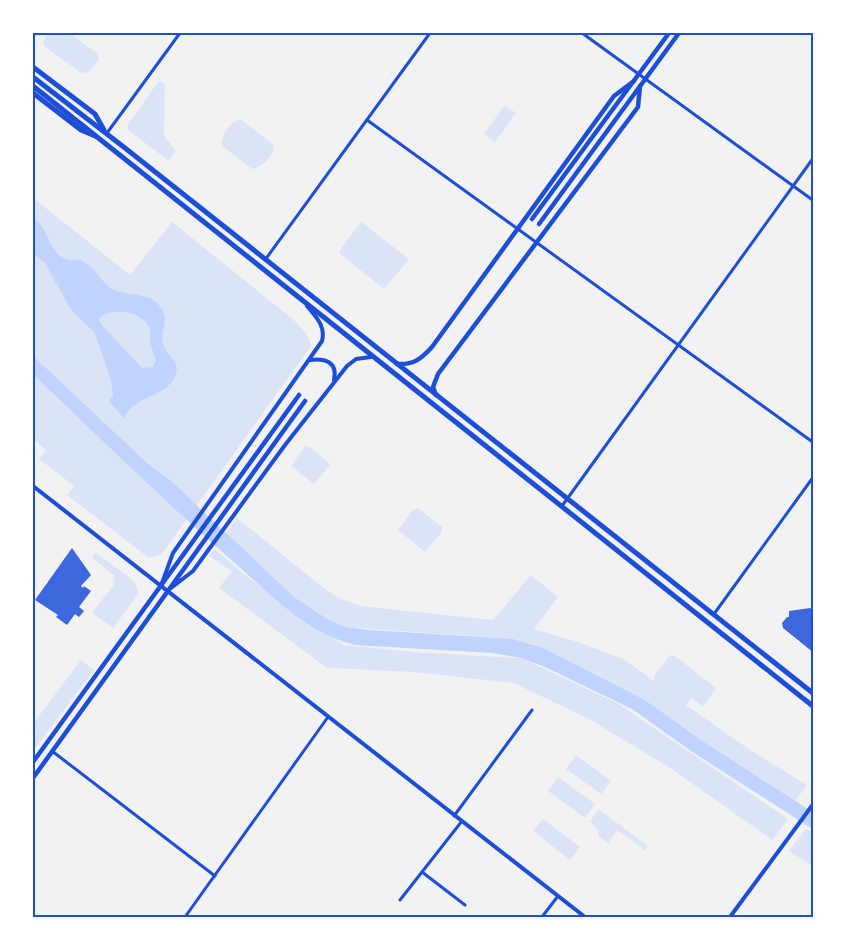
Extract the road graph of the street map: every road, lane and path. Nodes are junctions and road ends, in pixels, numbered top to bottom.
1 (180, 33) edge
2 (430, 33) edge
3 (582, 33) edge
4 (669, 33) edge
5 (679, 33) edge
6 (33, 67) edge
7 (639, 74) junction
8 (33, 77) edge
9 (645, 79) junction
10 (634, 81) junction
11 (33, 86) edge
12 (640, 86) junction
13 (33, 93) edge
14 (367, 120) junction
15 (104, 132) junction
16 (99, 137) junction
17 (814, 157) edge
18 (793, 186) junction
19 (814, 201) edge
20 (532, 219) dead end
21 (538, 224) dead end
22 (517, 229) junction
23 (536, 243) junction
24 (265, 260) junction
25 (307, 306) junction
26 (678, 345) junction
27 (371, 357) junction
28 (309, 360) junction
29 (397, 364) junction
30 (333, 384) junction
31 (299, 395) dead end
32 (436, 395) junction
33 (305, 401) dead end
34 (814, 443) edge
35 (814, 476) edge
36 (33, 486) edge
37 (567, 498) junction
38 (561, 507) junction
39 (161, 586) junction
40 (168, 591) junction
41 (714, 614) junction
42 (814, 694) edge
43 (814, 707) edge
44 (532, 710) dead end
45 (328, 717) junction
46 (52, 751) junction
47 (33, 762) edge
48 (33, 778) edge
49 (814, 804) edge
50 (454, 816) junction
51 (462, 821) junction
52 (422, 872) junction
53 (215, 876) junction
54 (558, 896) junction
55 (400, 900) dead end
56 (465, 905) dead end
57 (185, 917) edge
58 (542, 917) edge
59 (585, 917) edge
60 (730, 917) edge

1 - 15 street
2 - 14 street
3 - 7 street
4 - 7 main road
5 - 9 main road
6 - 15 main road
7 - 9 street
7 - 10 main road
8 - 15 main road
9 - 12 main road
9 - 18 street
10 - 20 main road
10 - 22 main road
11 - 16 main road
12 - 21 main road
12 - 23 main road
13 - 16 main road
14 - 22 street
14 - 24 street
15 - 24 main road
16 - 25 main road
17 - 18 street
18 - 19 street
18 - 26 street
22 - 23 street
22 - 29 main road
23 - 26 street
23 - 32 main road
24 - 29 main road
25 - 27 main road
25 - 28 street
26 - 34 street
26 - 37 street
27 - 30 street
27 - 38 main road
28 - 30 street
28 - 39 street
29 - 32 main road
30 - 40 street
31 - 39 main road
32 - 37 main road
33 - 40 main road
35 - 41 street
36 - 39 street
37 - 38 street
37 - 41 main road
38 - 43 main road
39 - 40 street
39 - 47 main road
40 - 45 street
40 - 46 main road
41 - 42 main road
44 - 50 street
45 - 50 street
45 - 53 street
46 - 48 main road
46 - 53 street
49 - 60 street
50 - 51 street
51 - 52 street
51 - 54 street
52 - 55 street
52 - 56 street
53 - 57 street
54 - 58 street
54 - 59 street

